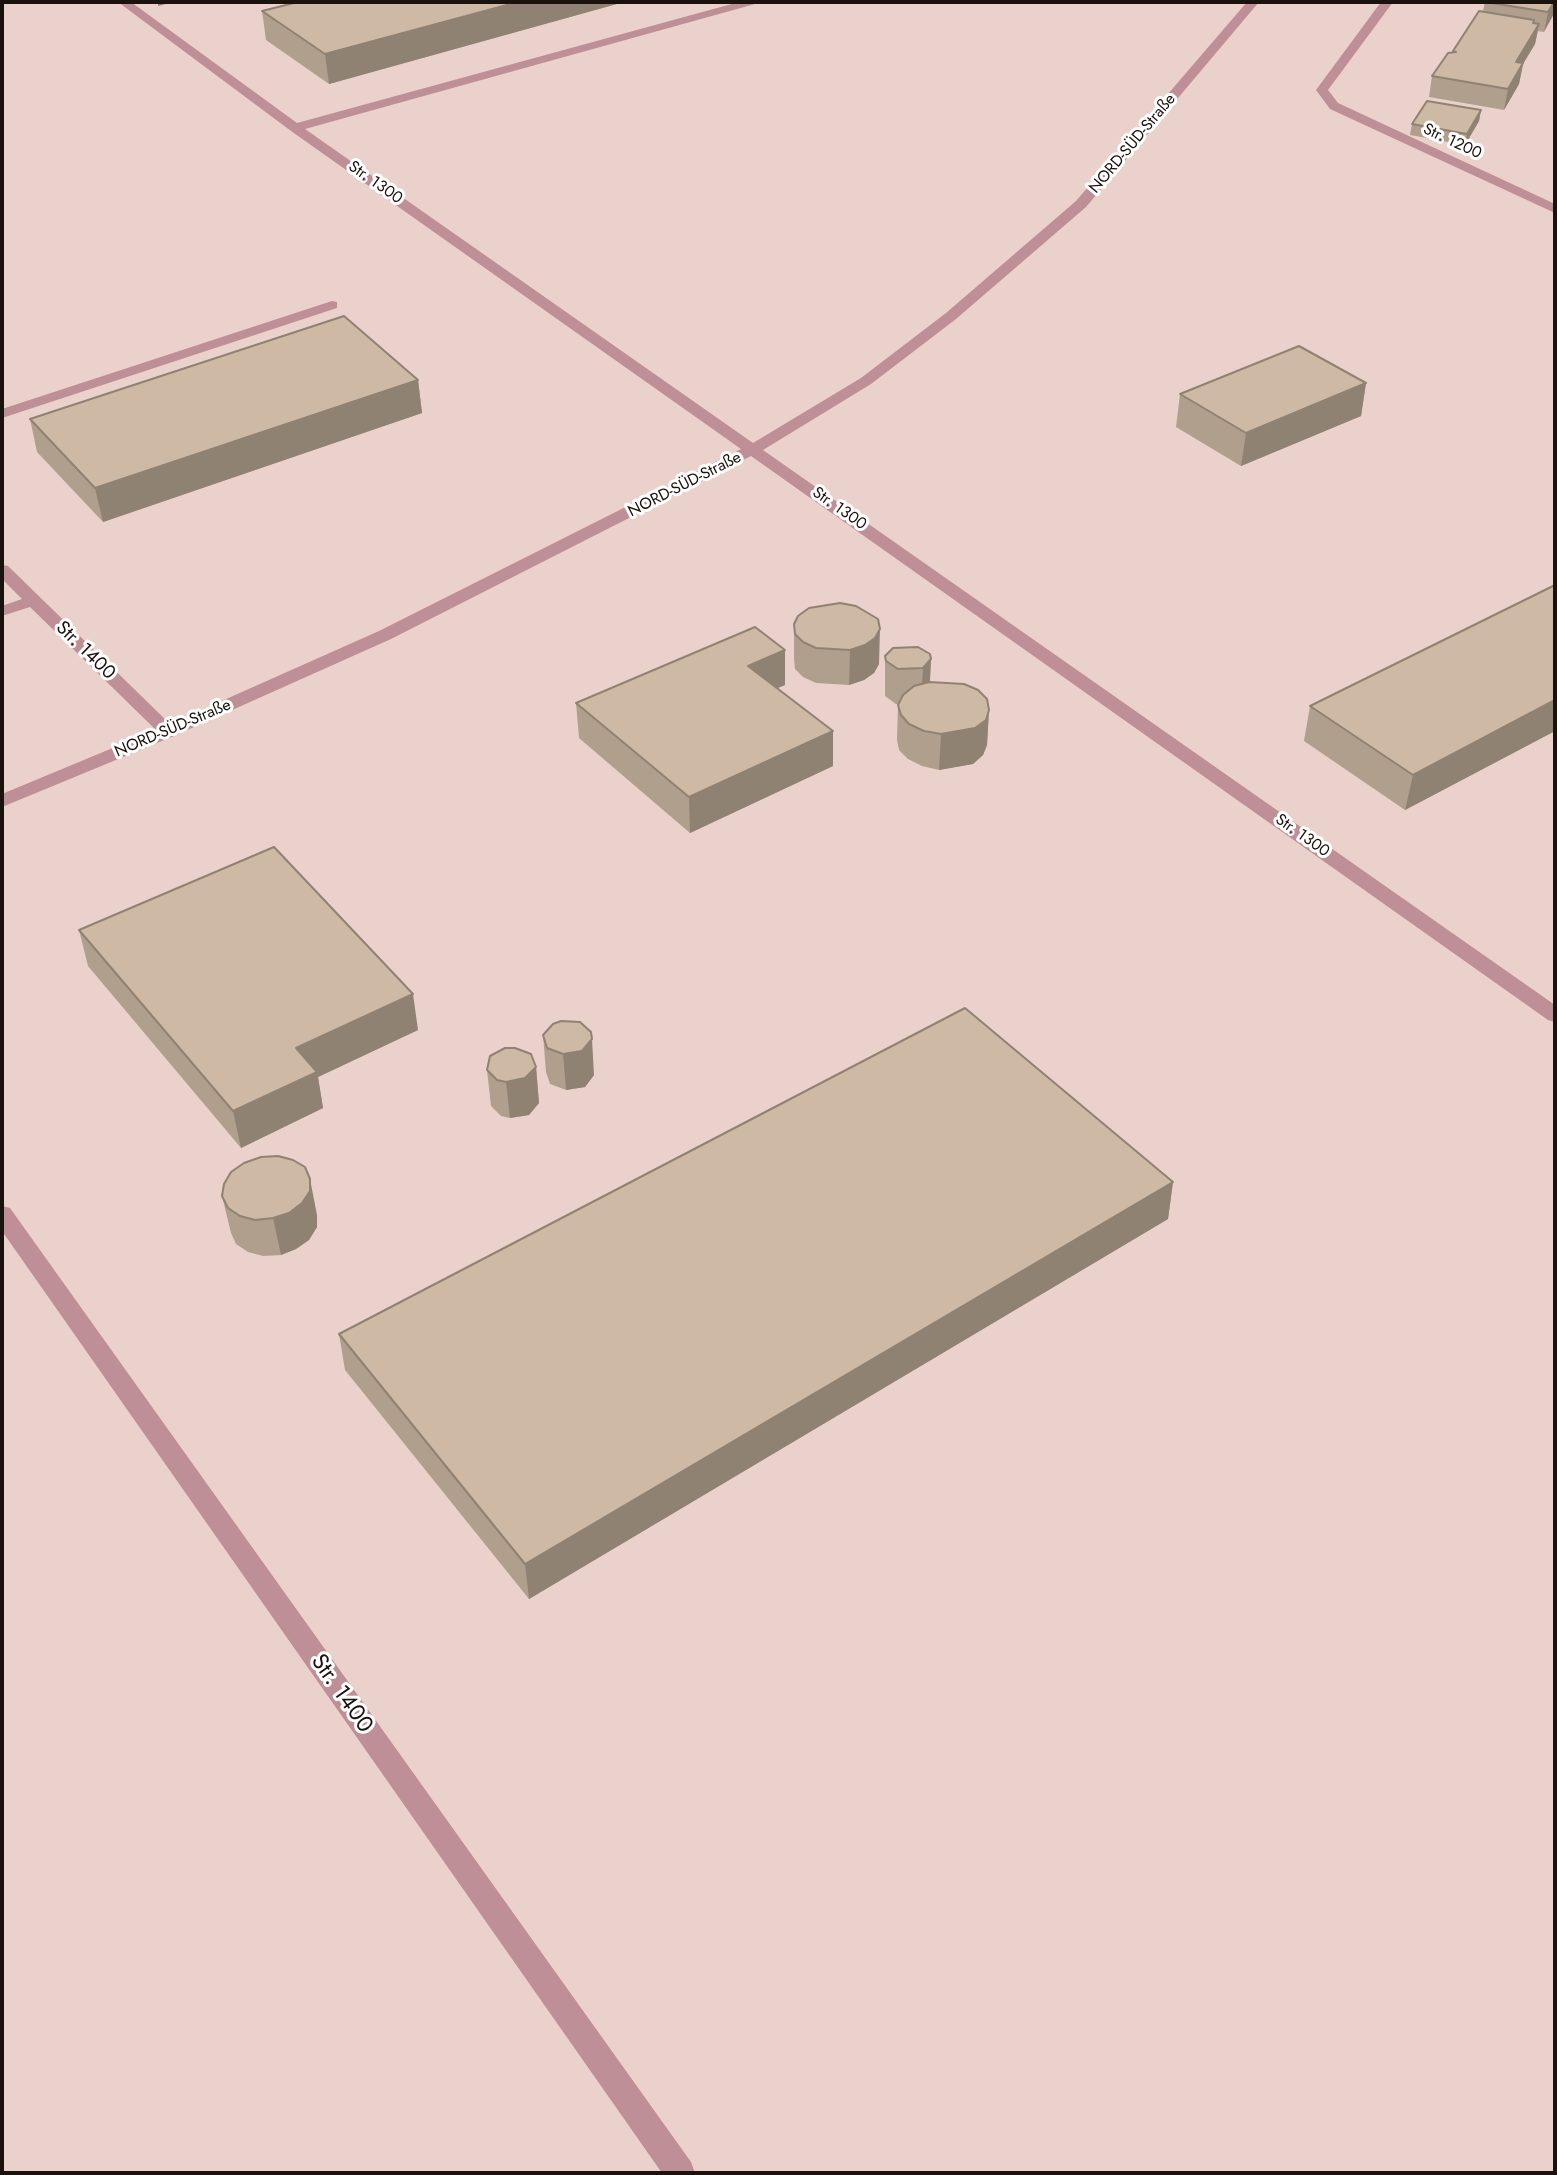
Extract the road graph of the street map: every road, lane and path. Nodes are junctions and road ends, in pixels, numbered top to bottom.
1 (124, 2) edge
2 (751, 2) edge
3 (1253, 2) edge
4 (1387, 2) edge
5 (295, 128) junction
6 (1555, 209) edge
7 (332, 305) dead end
8 (2, 414) edge
9 (754, 449) junction
10 (2, 570) edge
11 (32, 601) junction
12 (2, 611) edge
13 (168, 732) junction
14 (2, 801) edge
15 (1555, 1015) edge
16 (2, 1214) edge
17 (680, 2173) edge

1 - 5 lane, Str. 1300
2 - 5 lane
3 - 9 lane, NORD-SÜD-Straße
4 - 6 lane, Str. 1200
5 - 9 lane, Str. 1300
7 - 8 lane
9 - 13 lane, NORD-SÜD-Straße
9 - 15 lane, Str. 1300
10 - 11 lane, Str. 1400
11 - 12 lane
11 - 13 lane, Str. 1400
13 - 14 lane, NORD-SÜD-Straße
16 - 17 lane, Str. 1400

